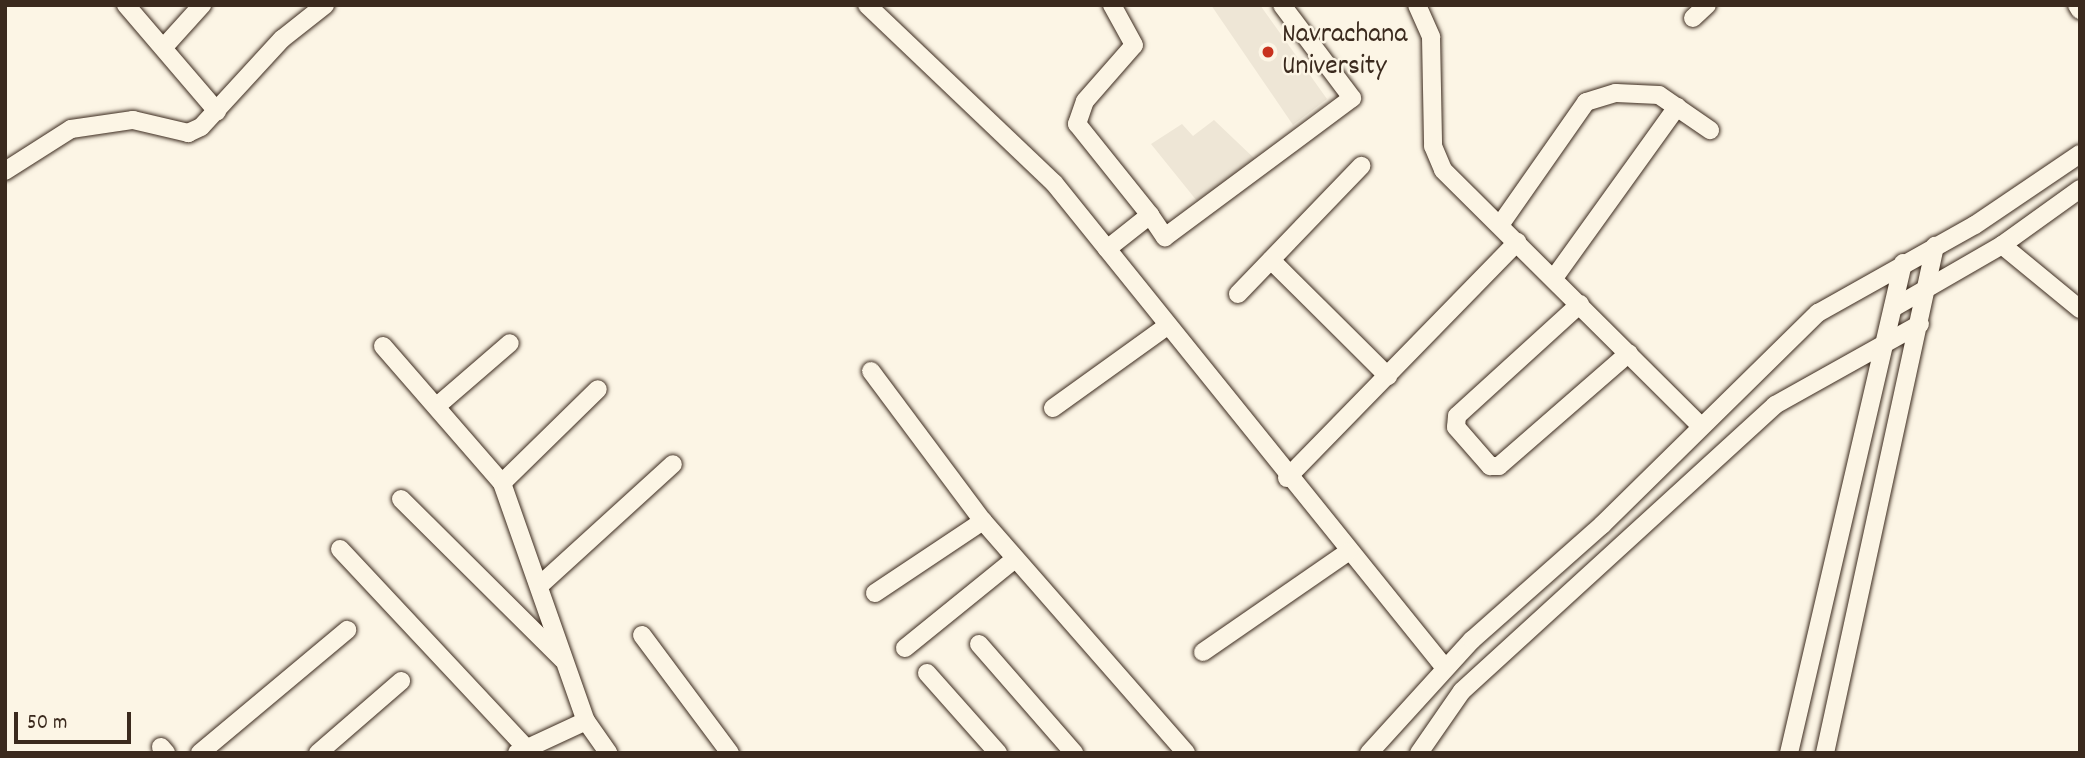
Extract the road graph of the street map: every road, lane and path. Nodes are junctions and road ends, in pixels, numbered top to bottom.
1 (126, 5) edge
2 (202, 5) edge
3 (326, 5) edge
4 (867, 5) edge
5 (1112, 5) edge
6 (1282, 5) edge
7 (1417, 5) edge
8 (1707, 5) edge
9 (2077, 5) edge
10 (2080, 10) edge
11 (1693, 18) dead end
12 (164, 47) junction
13 (1677, 107) junction
14 (217, 111) junction
15 (1710, 130) dead end
16 (2080, 154) edge
17 (1361, 166) dead end
18 (5, 171) edge
19 (2080, 189) edge
20 (1150, 215) junction
21 (1500, 225) junction
22 (1517, 242) junction
23 (2002, 245) junction
24 (1107, 249) junction
25 (1934, 250) junction
26 (1271, 260) junction
27 (1903, 266) junction
28 (1554, 278) junction
29 (1928, 280) junction
30 (1238, 294) dead end
31 (1580, 304) junction
32 (1893, 308) junction
33 (2080, 309) edge
34 (1920, 324) junction
35 (1167, 326) junction
36 (510, 343) dead end
37 (1884, 344) junction
38 (383, 346) dead end
39 (1629, 353) junction
40 (871, 371) dead end
41 (1388, 376) junction
42 (598, 389) dead end
43 (437, 406) junction
44 (1053, 408) dead end
45 (1700, 425) junction
46 (673, 464) dead end
47 (1287, 478) junction
48 (502, 483) junction
49 (401, 499) dead end
50 (983, 521) junction
51 (340, 549) dead end
52 (1348, 552) junction
53 (1015, 559) junction
54 (539, 586) junction
55 (876, 593) dead end
56 (347, 630) dead end
57 (642, 635) dead end
58 (979, 644) dead end
59 (905, 648) dead end
60 (1203, 652) dead end
61 (565, 663) junction
62 (1445, 668) junction
63 (927, 673) dead end
64 (401, 681) dead end
65 (586, 721) junction
66 (521, 750) edge
67 (200, 753) edge
68 (318, 753) edge
69 (608, 753) edge
70 (730, 753) edge
71 (998, 753) edge
72 (1074, 753) edge
73 (1186, 753) edge
74 (1369, 753) edge
75 (1419, 753) edge
76 (1789, 753) edge
77 (1825, 753) edge

1 - 12 street
2 - 12 street
3 - 14 street
4 - 24 street
5 - 20 street
6 - 20 street
7 - 21 street
8 - 11 street
9 - 10 street
12 - 14 street
13 - 15 street
13 - 21 street
13 - 28 street
14 - 18 street
16 - 25 street
17 - 26 street
19 - 23 street
20 - 24 street
21 - 22 street
22 - 28 street
22 - 41 street
23 - 29 street
23 - 33 street
24 - 35 street
25 - 27 street
25 - 29 street
26 - 30 street
26 - 41 street
27 - 32 street
27 - 45 street
28 - 31 street
29 - 32 street
29 - 34 street
31 - 39 street
31 - 39 street
32 - 37 street
34 - 37 street
34 - 77 street
35 - 44 street
35 - 47 street
36 - 43 street
37 - 75 street
37 - 76 street
38 - 43 street
39 - 45 street
40 - 50 street
41 - 47 street
42 - 48 street
43 - 48 street
45 - 62 street
46 - 54 street
47 - 52 street
48 - 54 street
49 - 61 street
50 - 53 street
50 - 55 street
51 - 66 street
52 - 60 street
52 - 62 street
53 - 59 street
53 - 73 street
54 - 61 street
56 - 67 street
57 - 70 street
58 - 72 street
61 - 65 street
62 - 74 street
63 - 71 street
64 - 68 street
65 - 66 street
65 - 69 street

